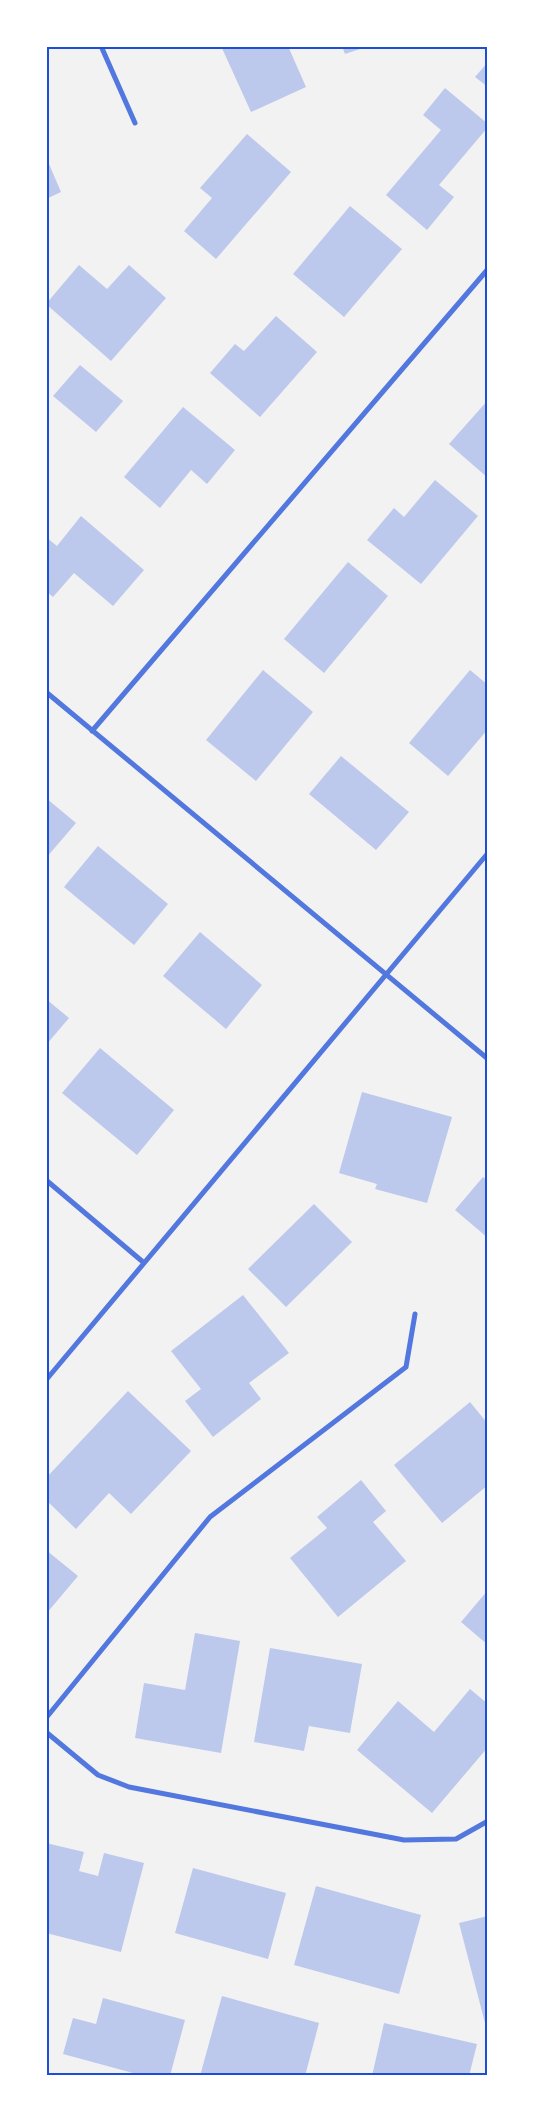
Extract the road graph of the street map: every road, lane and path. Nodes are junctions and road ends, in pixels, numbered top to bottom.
1 (101, 46) edge
2 (135, 124) dead end
3 (488, 268) edge
4 (46, 692) edge
5 (92, 732) junction
6 (488, 853) edge
7 (387, 974) junction
8 (488, 1059) edge
9 (46, 1180) edge
10 (143, 1262) junction
11 (415, 1314) dead end
12 (46, 1380) edge
13 (46, 1718) edge
14 (46, 1732) edge
15 (488, 1821) edge

1 - 2 street
3 - 5 street
4 - 5 street
5 - 7 street
6 - 7 street
7 - 8 street
7 - 10 street
9 - 10 street
10 - 12 street
11 - 13 street
14 - 15 street

